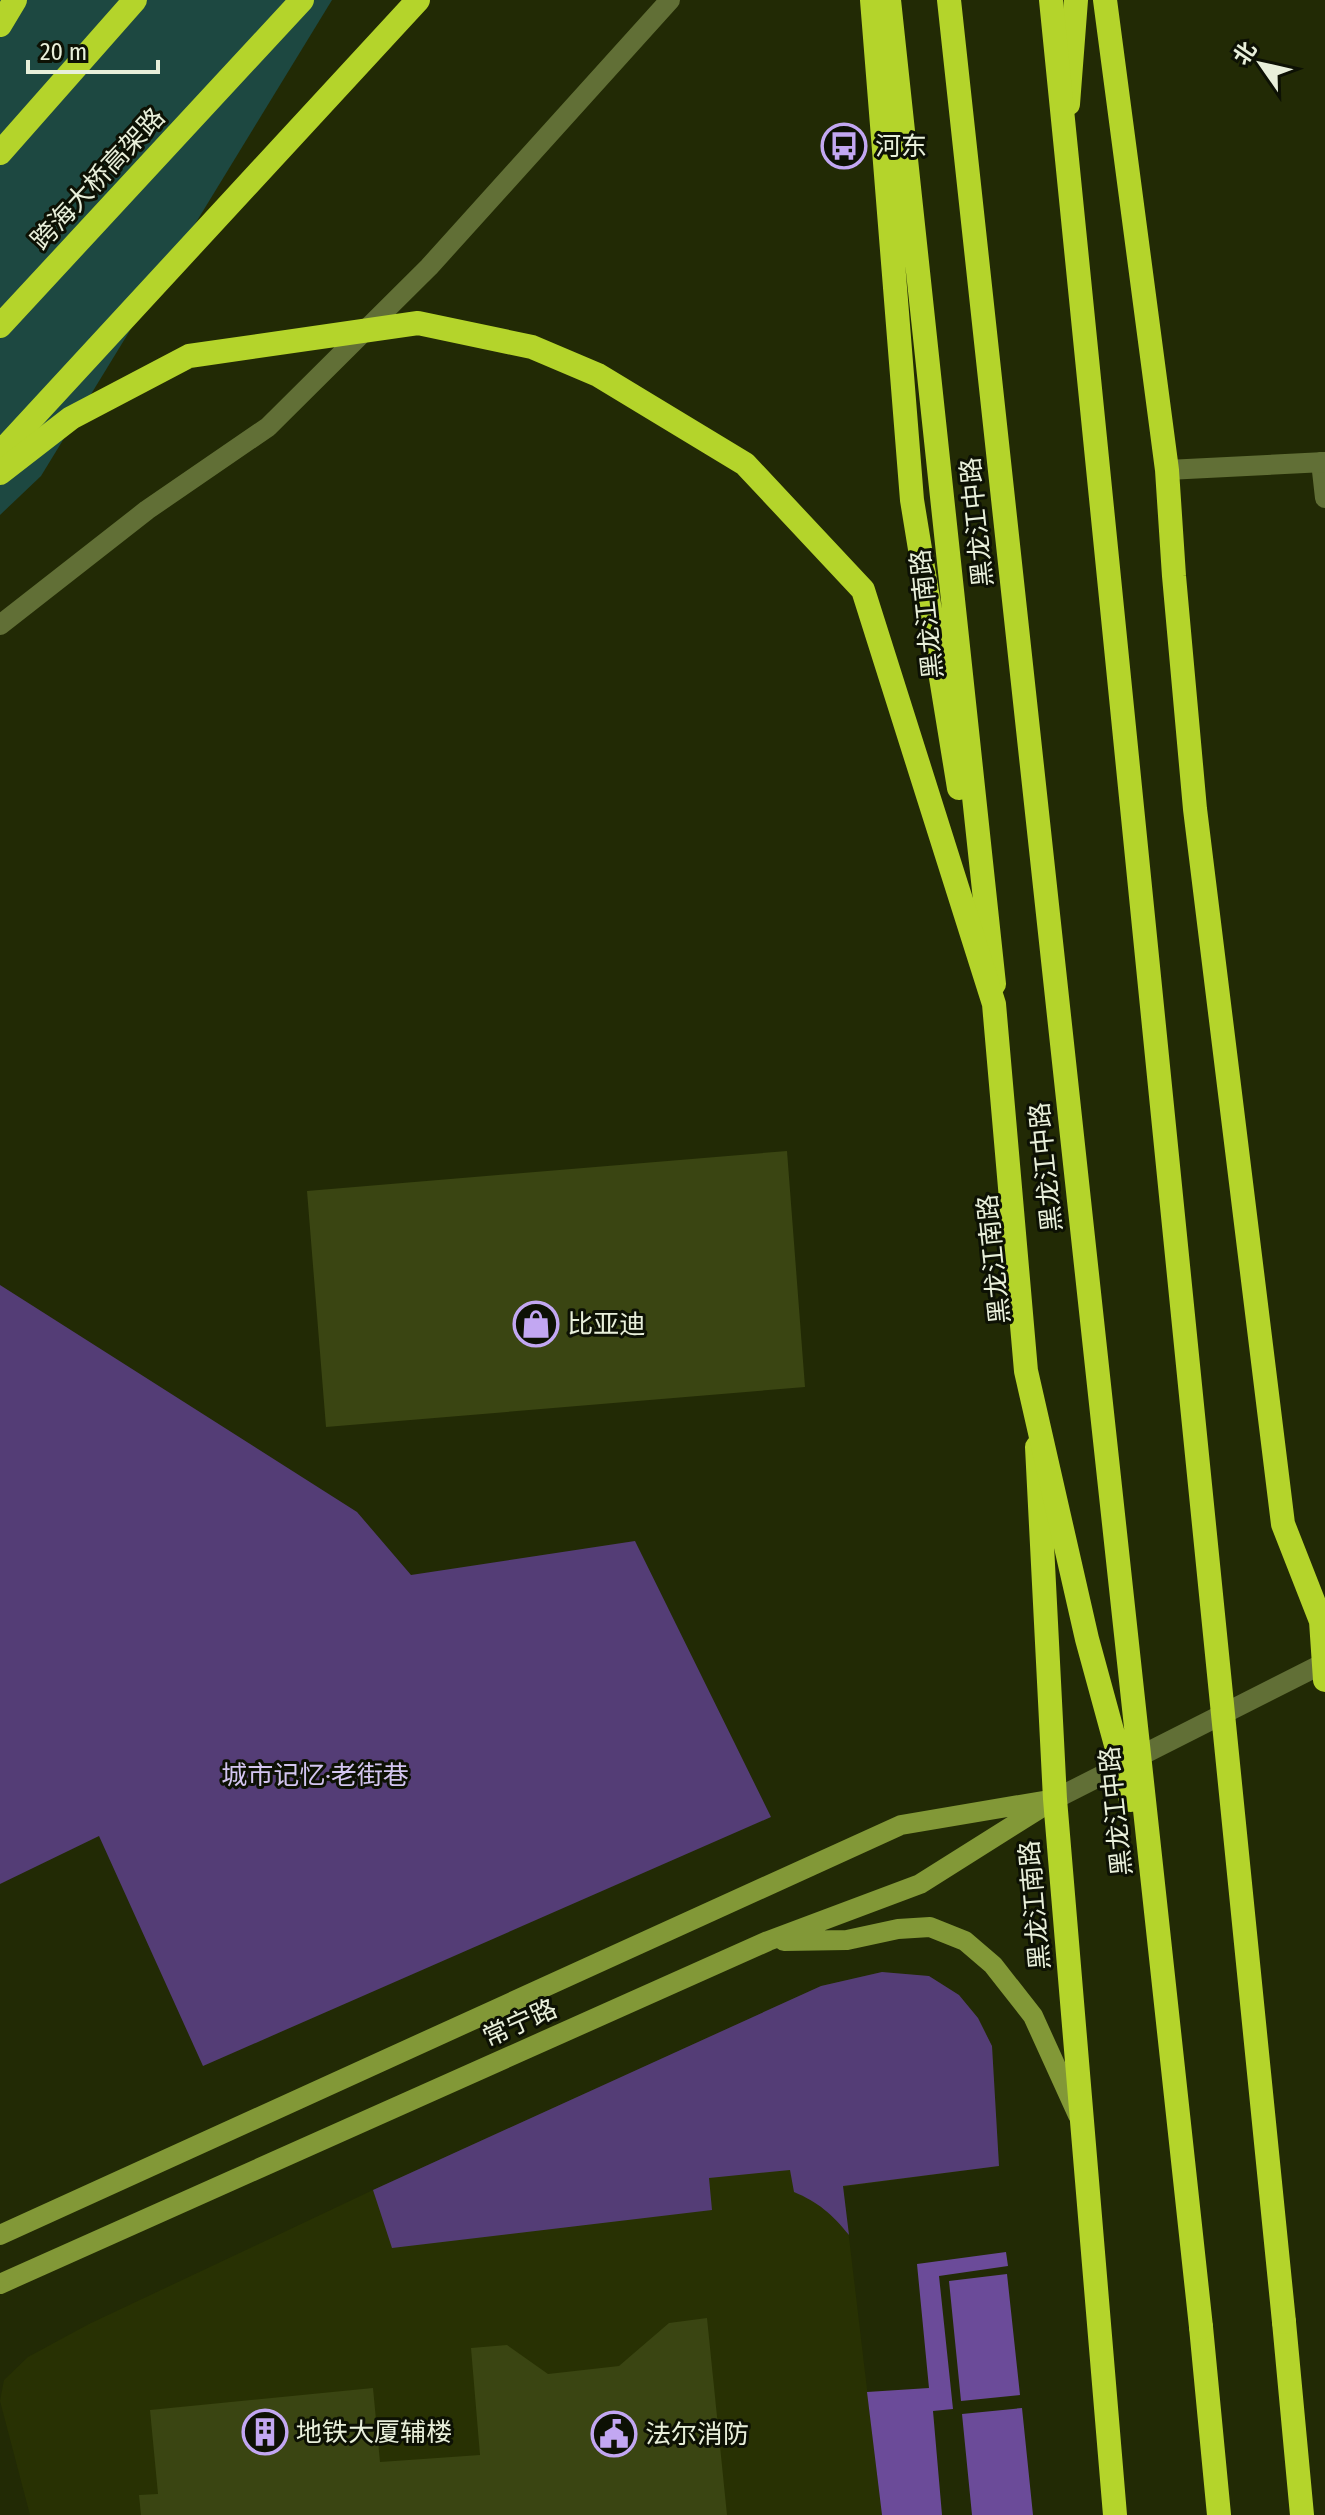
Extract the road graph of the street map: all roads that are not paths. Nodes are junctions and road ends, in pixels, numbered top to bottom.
1 (15, 0) edge
2 (135, 0) edge
3 (302, 0) edge
4 (418, 0) edge
5 (670, 0) edge
6 (872, 0) edge
7 (889, 0) edge
8 (949, 0) edge
9 (1051, 0) edge
10 (1076, 0) edge
11 (1105, 0) edge
12 (0, 25) edge
13 (1065, 147) junction
14 (0, 153) edge
15 (0, 326) edge
16 (0, 453) edge
17 (1323, 462) edge
18 (1167, 470) junction
19 (0, 473) edge
20 (1325, 498) edge
21 (0, 625) edge
22 (994, 1004) junction
23 (1324, 1672) edge
24 (1055, 1799) junction
25 (1151, 1872) junction
26 (768, 1941) junction
27 (1081, 2123) junction
28 (0, 2235) edge
29 (0, 2284) edge
30 (1115, 2515) edge
31 (1219, 2515) edge
32 (1302, 2515) edge

1 - 12 highway
2 - 14 highway
3 - 15 highway, 跨海大桥高架路
4 - 16 highway
5 - 21 street
6 - 22 highway, bridge
7 - 24 highway, 黑龙江南路
8 - 25 highway, 黑龙江中路, bridge
9 - 13 highway, bridge
10 - 13 highway, bridge
11 - 18 highway
13 - 32 highway, bridge
17 - 18 street
17 - 20 street
18 - 23 highway
19 - 22 highway, bridge
22 - 25 highway, bridge
23 - 24 street
24 - 26 main road, 常宁路
24 - 27 highway, 黑龙江南路
24 - 28 main road, 常宁路
25 - 31 highway, 黑龙江中路, bridge
26 - 27 main road
26 - 29 main road, 常宁路
27 - 30 highway, 黑龙江南路

